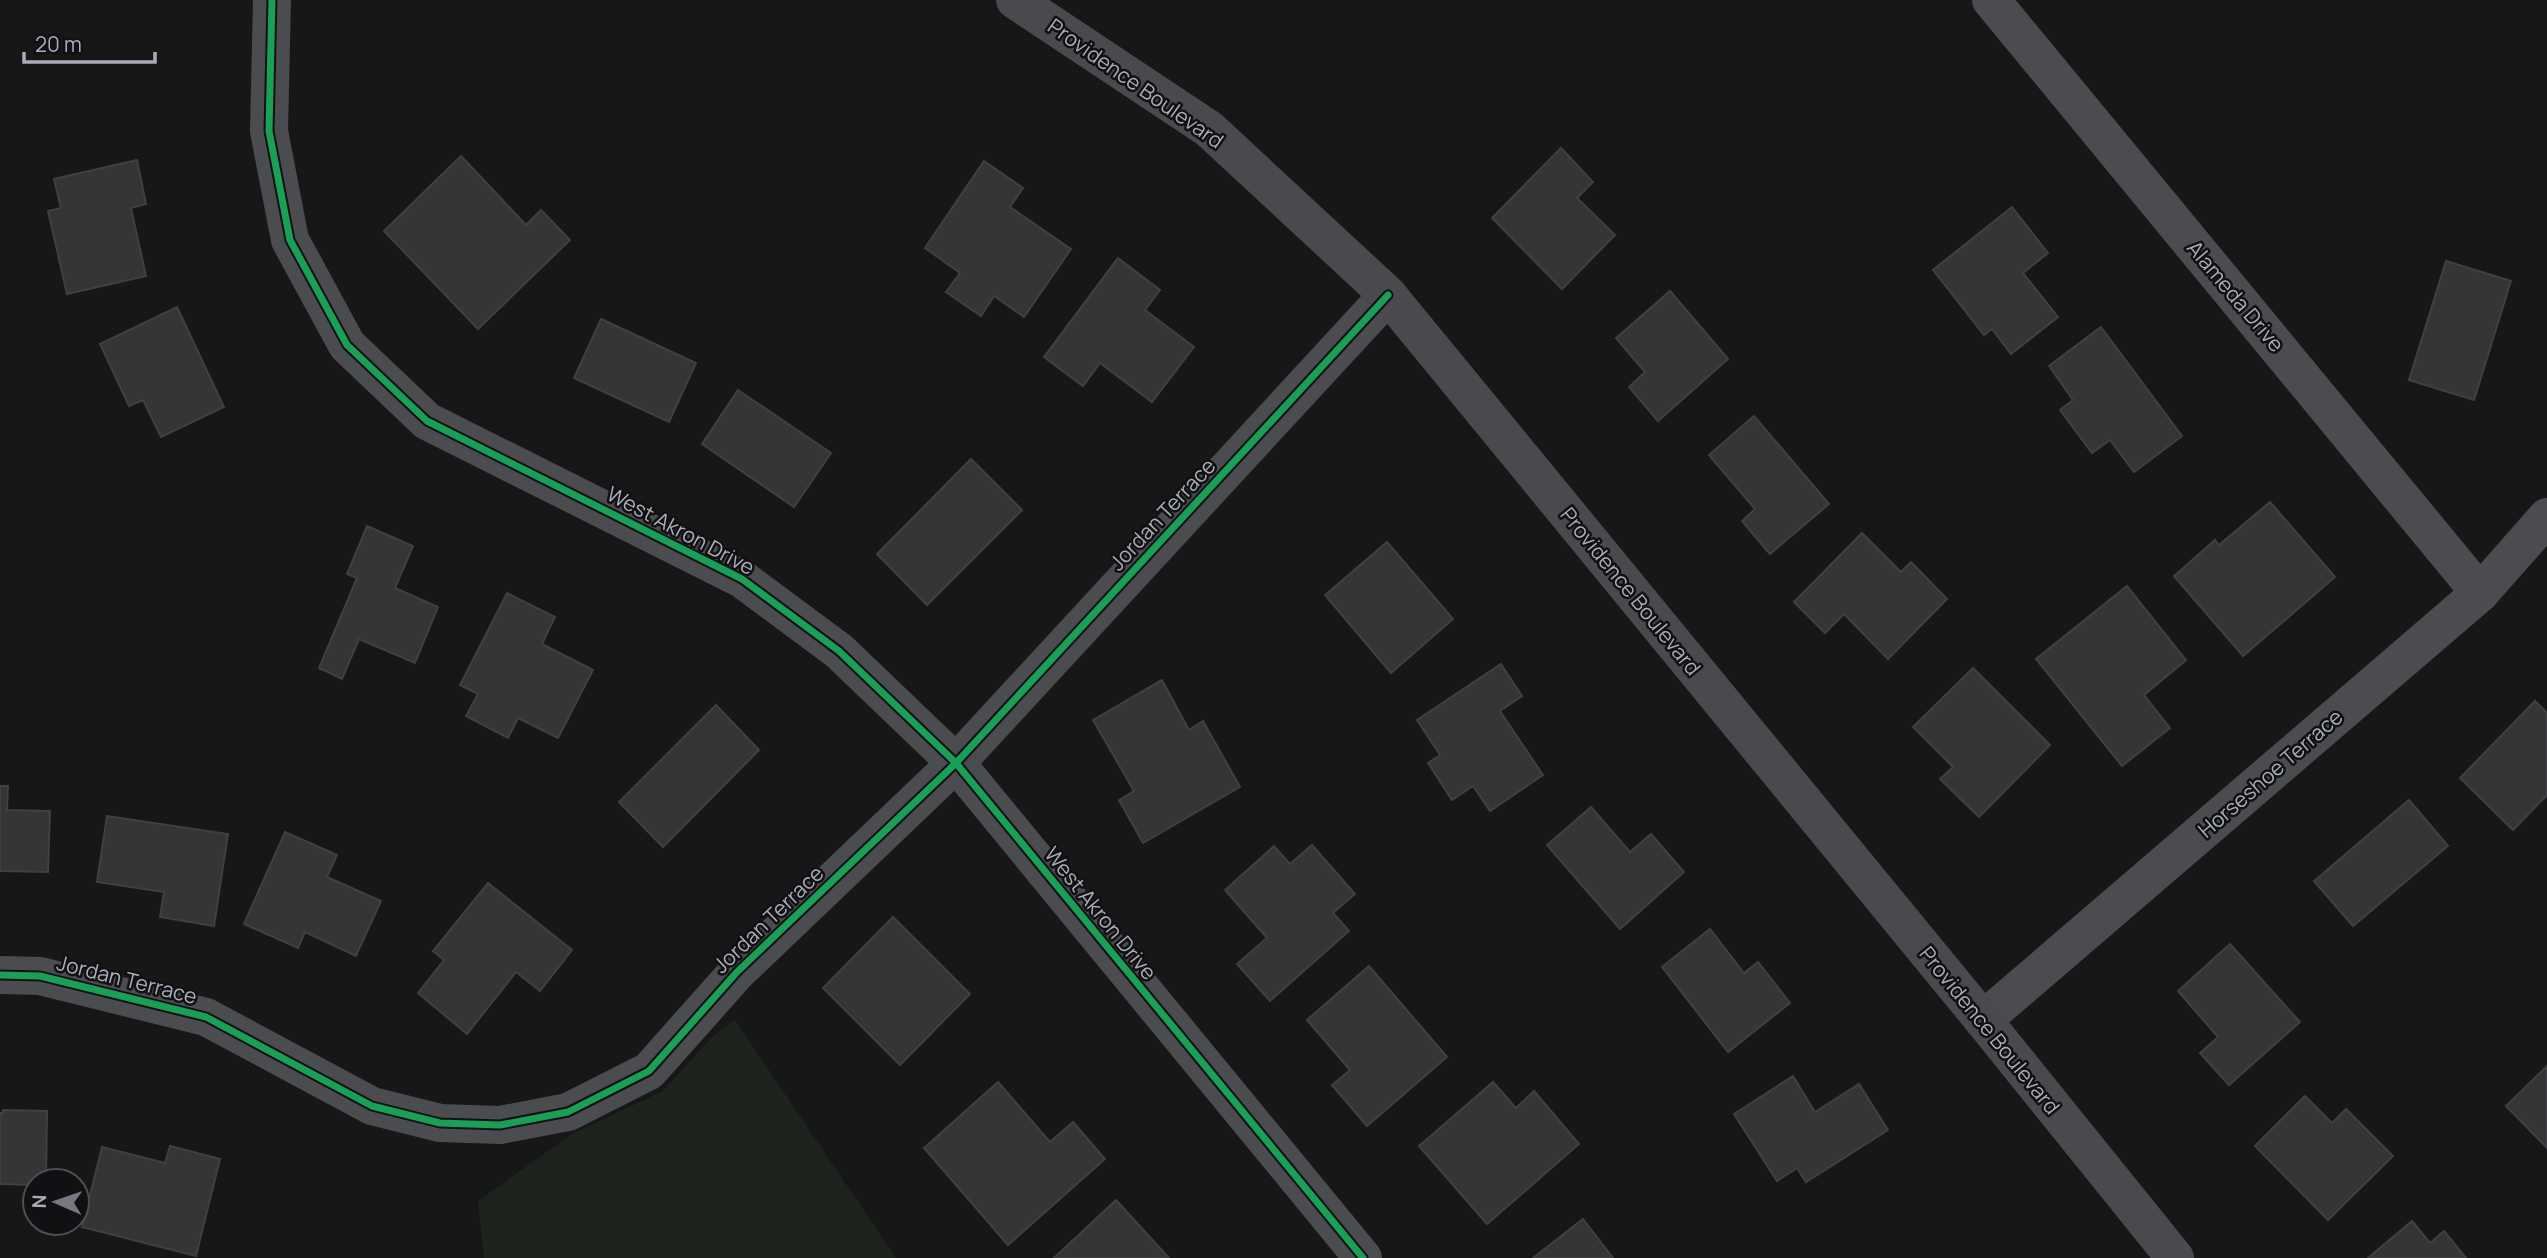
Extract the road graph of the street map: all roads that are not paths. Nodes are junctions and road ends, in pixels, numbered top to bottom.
1 (272, 0) edge
2 (1015, 0) edge
3 (1991, 0) edge
4 (1388, 295) junction
5 (2547, 517) edge
6 (2480, 593) junction
7 (956, 763) junction
8 (0, 975) edge
9 (1983, 1020) junction
10 (1363, 1258) edge
11 (2175, 1258) edge

1 - 7 street, West Akron Drive
2 - 4 main road, Providence Boulevard
3 - 6 street, Alameda Drive
4 - 7 street, Jordan Terrace
4 - 9 main road, Providence Boulevard
5 - 6 street, Horseshoe Terrace
6 - 9 street, Horseshoe Terrace
7 - 8 street, Jordan Terrace
7 - 10 street, West Akron Drive
9 - 11 main road, Providence Boulevard

